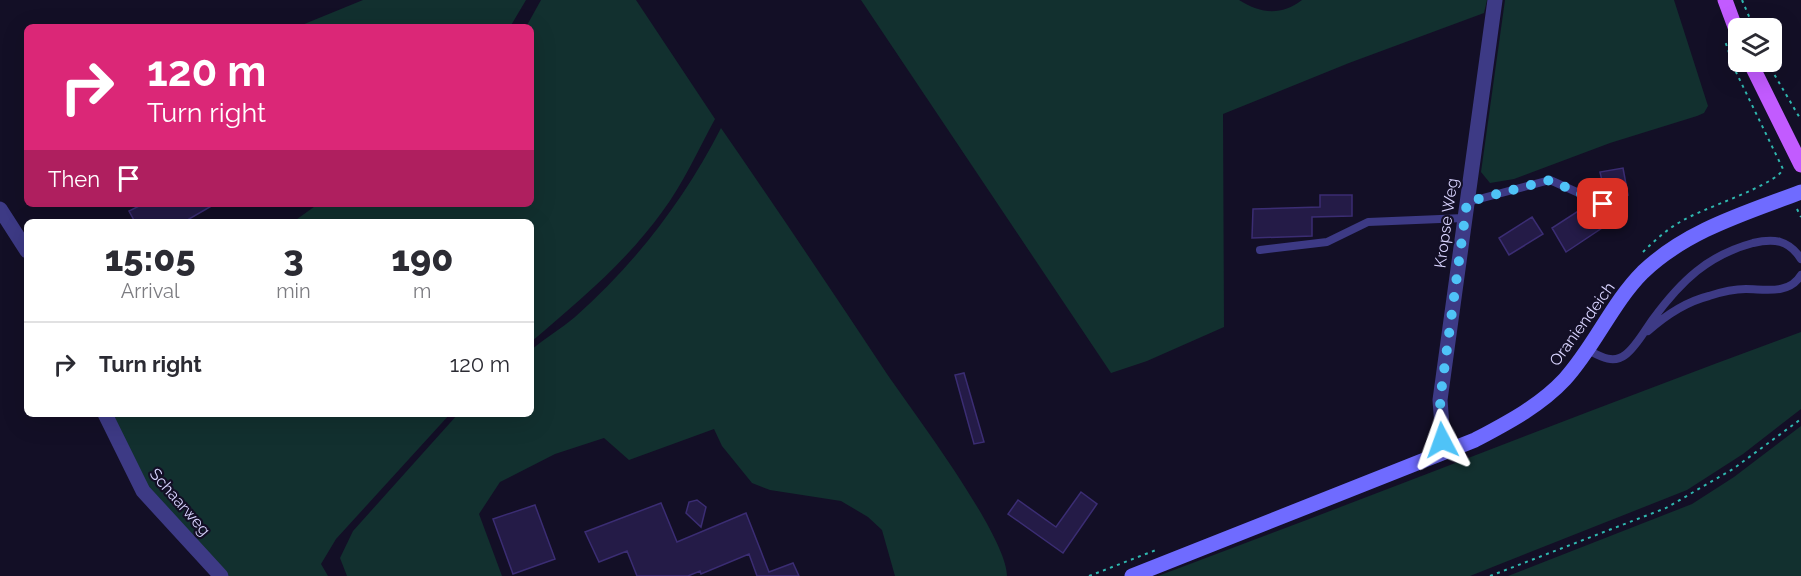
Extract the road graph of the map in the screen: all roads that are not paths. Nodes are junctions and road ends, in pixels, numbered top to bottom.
1 (1495, 0) edge
2 (1725, 0) edge
3 (1728, 18) edge
4 (1754, 72) edge
5 (1801, 165) edge
6 (1796, 194) edge
7 (1467, 202) junction
8 (0, 209) edge
9 (1621, 212) dead end
10 (1464, 218) junction
11 (24, 246) edge
12 (1260, 250) dead end
13 (1801, 259) edge
14 (1801, 275) edge
15 (1638, 340) junction
16 (1586, 349) junction
17 (106, 417) edge
18 (1444, 452) junction
19 (221, 576) edge
20 (1132, 576) edge

1 - 7 street, Kropse Weg
2 - 3 main road
4 - 5 main road
6 - 16 main road, Oraniendeich
7 - 9 lane
7 - 10 street, Kropse Weg
8 - 11 street
10 - 12 lane
10 - 18 street, Kropse Weg
13 - 15 lane
14 - 15 lane
15 - 16 lane
16 - 18 main road, Oraniendeich
17 - 19 street, Schaarweg
18 - 20 main road, Oraniendeich

